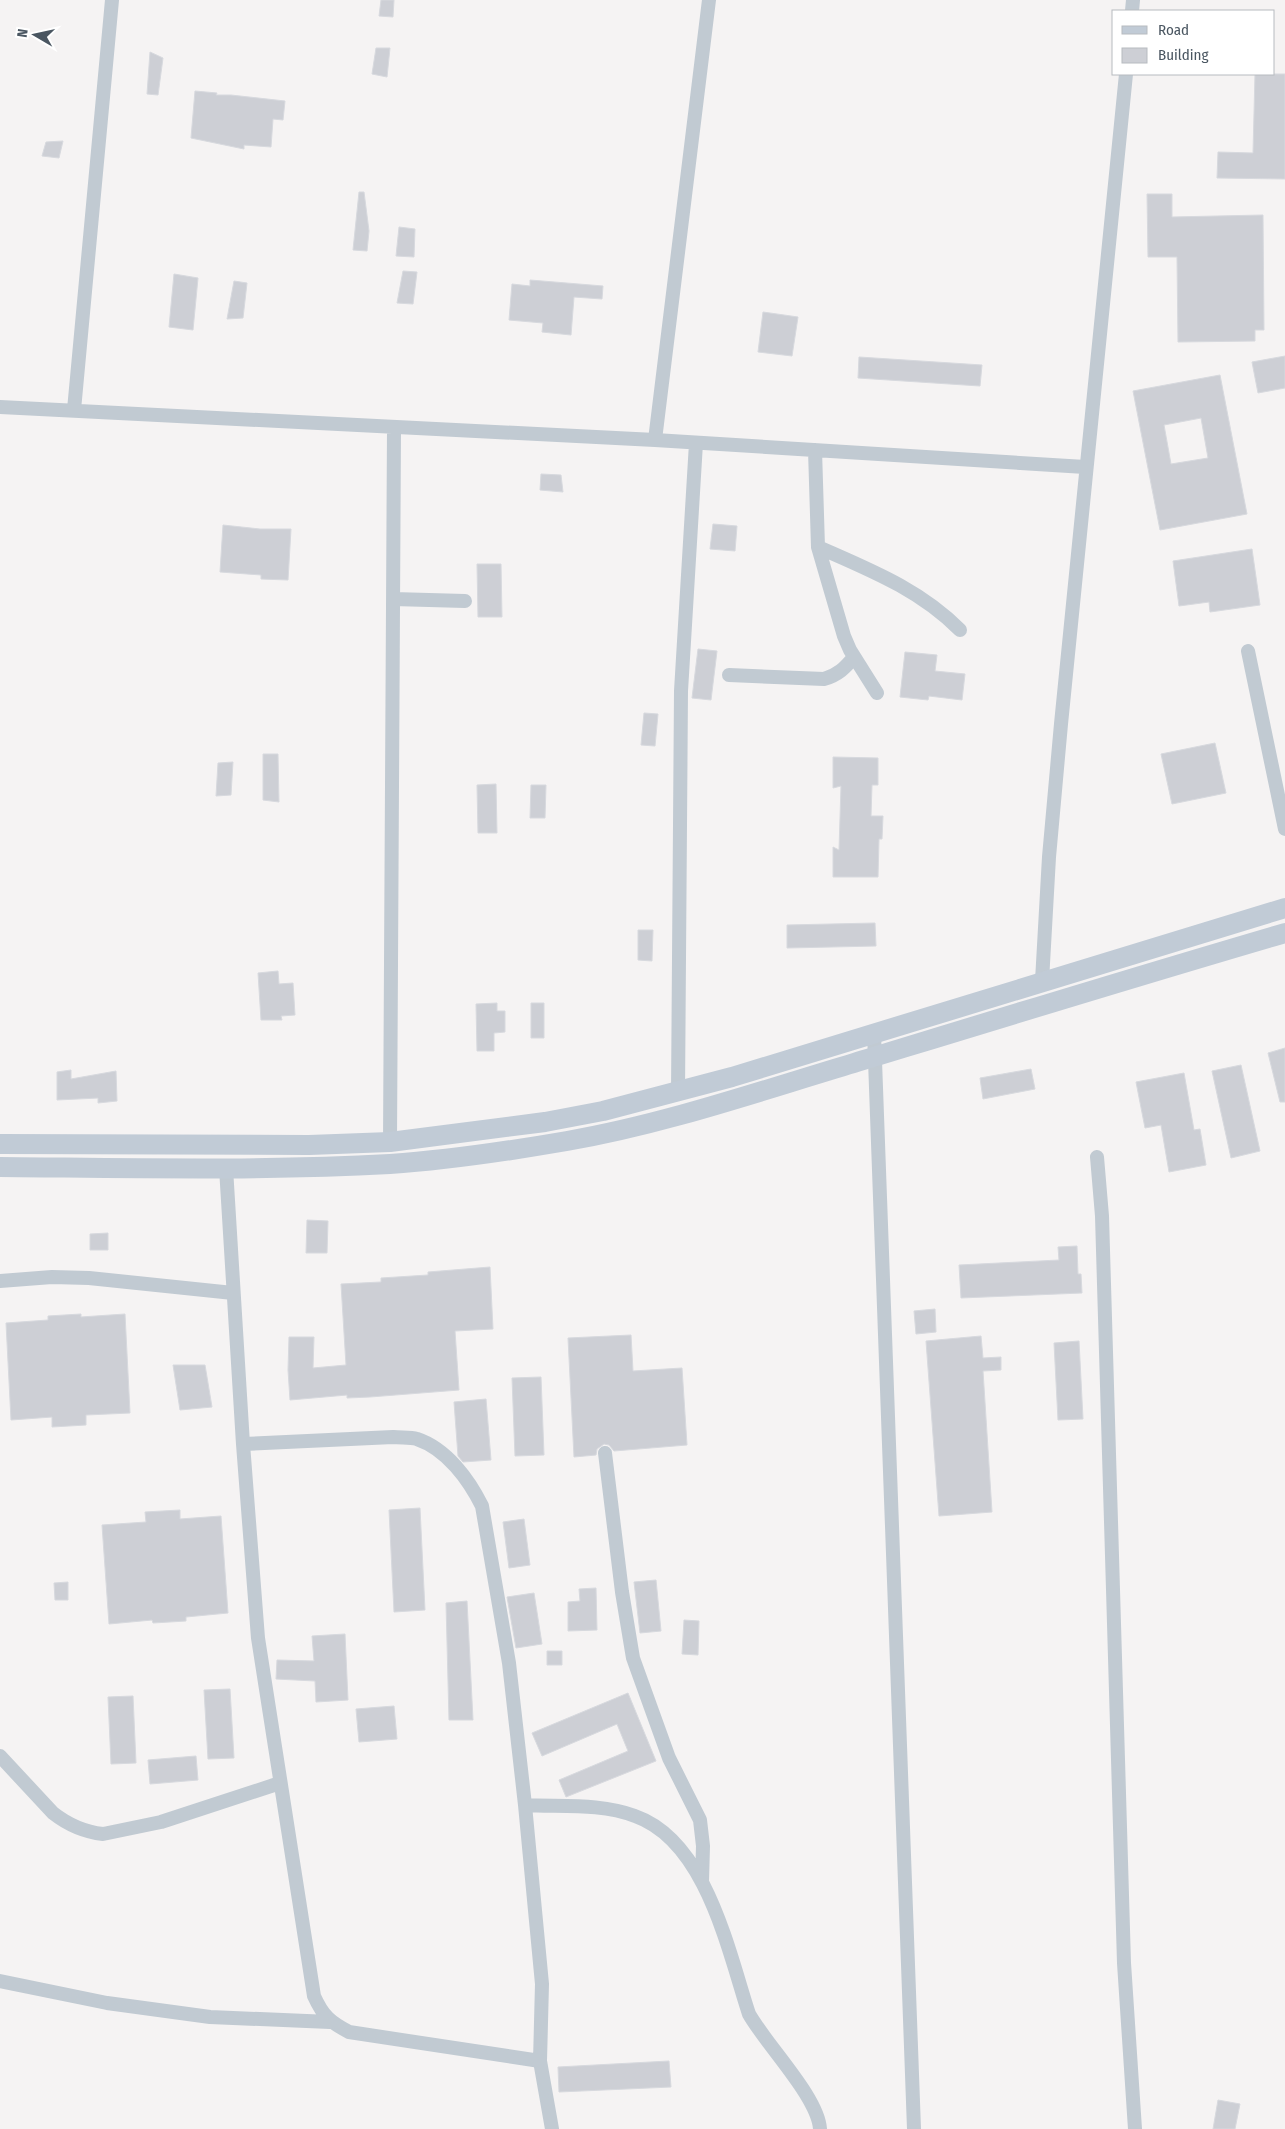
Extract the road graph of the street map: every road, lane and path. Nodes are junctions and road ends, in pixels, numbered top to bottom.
1 (112, 0) edge
2 (710, 0) edge
3 (1126, 75) edge
4 (0, 407) edge
5 (74, 410) junction
6 (394, 428) junction
7 (655, 440) junction
8 (696, 443) junction
9 (815, 450) junction
10 (1085, 467) junction
11 (818, 547) junction
12 (392, 599) junction
13 (465, 601) dead end
14 (960, 630) dead end
15 (1248, 651) dead end
16 (854, 657) junction
17 (729, 675) dead end
18 (877, 693) dead end
19 (1285, 829) edge
20 (1285, 908) edge
21 (1285, 933) edge
22 (1042, 981) junction
23 (874, 1033) junction
24 (876, 1056) junction
25 (678, 1092) junction
26 (390, 1142) junction
27 (0, 1144) edge
28 (1097, 1157) dead end
29 (0, 1167) edge
30 (226, 1168) junction
31 (0, 1280) edge
32 (234, 1293) junction
33 (243, 1444) junction
34 (606, 1453) dead end
35 (0, 1756) edge
36 (280, 1783) junction
37 (525, 1805) junction
38 (702, 1881) junction
39 (0, 1980) edge
40 (330, 2022) junction
41 (540, 2061) junction
42 (552, 2129) edge
43 (820, 2129) edge
44 (914, 2129) edge
45 (1136, 2129) edge

1 - 5 street
2 - 7 street
3 - 10 street
4 - 5 street
5 - 6 street
6 - 7 street
6 - 12 street
7 - 8 street
8 - 9 street
8 - 25 street
9 - 10 street
9 - 11 street
10 - 22 street
11 - 14 street
11 - 16 street
12 - 13 street
12 - 26 street
15 - 19 street
16 - 17 street
16 - 18 street
20 - 22 main road
21 - 24 main road
22 - 23 main road
23 - 24 street
23 - 25 main road
24 - 30 main road
24 - 44 street
25 - 26 main road
26 - 27 main road
28 - 45 street
29 - 30 main road
30 - 32 street
31 - 32 street
32 - 33 street
33 - 36 street
33 - 37 street
34 - 38 street
35 - 36 street
36 - 40 street
37 - 38 street
37 - 41 street
38 - 43 street
39 - 40 street
40 - 41 street
41 - 42 street

